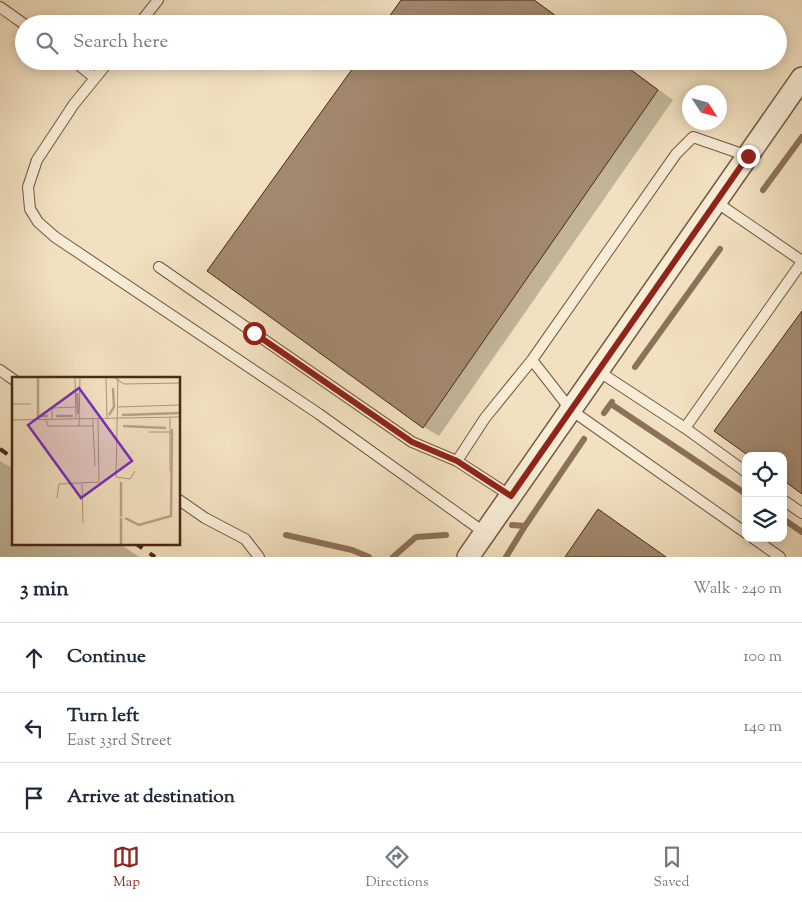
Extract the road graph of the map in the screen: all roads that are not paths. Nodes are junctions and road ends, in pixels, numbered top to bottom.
1 (158, 0) edge
2 (0, 7) edge
3 (146, 15) edge
4 (15, 18) edge
5 (85, 70) edge
6 (102, 70) edge
7 (95, 78) junction
8 (802, 78) edge
9 (748, 156) junction
10 (716, 202) junction
11 (802, 262) edge
12 (159, 267) dead end
13 (532, 360) junction
14 (0, 370) edge
15 (598, 371) junction
16 (12, 379) edge
17 (571, 410) junction
18 (685, 428) junction
19 (457, 461) junction
20 (742, 469) edge
21 (511, 496) junction
22 (180, 501) edge
23 (787, 503) edge
24 (802, 513) edge
25 (742, 530) edge
26 (485, 533) junction
27 (759, 542) edge
28 (259, 557) edge
29 (468, 557) edge
30 (780, 557) edge

1 - 3 lane
2 - 4 lane
5 - 7 lane
6 - 7 lane
7 - 26 lane
8 - 9 street
9 - 10 street
9 - 13 lane
10 - 11 lane
10 - 15 street
11 - 18 lane
12 - 19 lane
13 - 17 lane
13 - 19 lane
14 - 16 lane
15 - 17 street
15 - 18 lane
17 - 21 street
17 - 25 lane
18 - 20 lane
19 - 21 lane
21 - 26 street
22 - 28 lane
23 - 24 lane
26 - 29 street
27 - 30 lane

